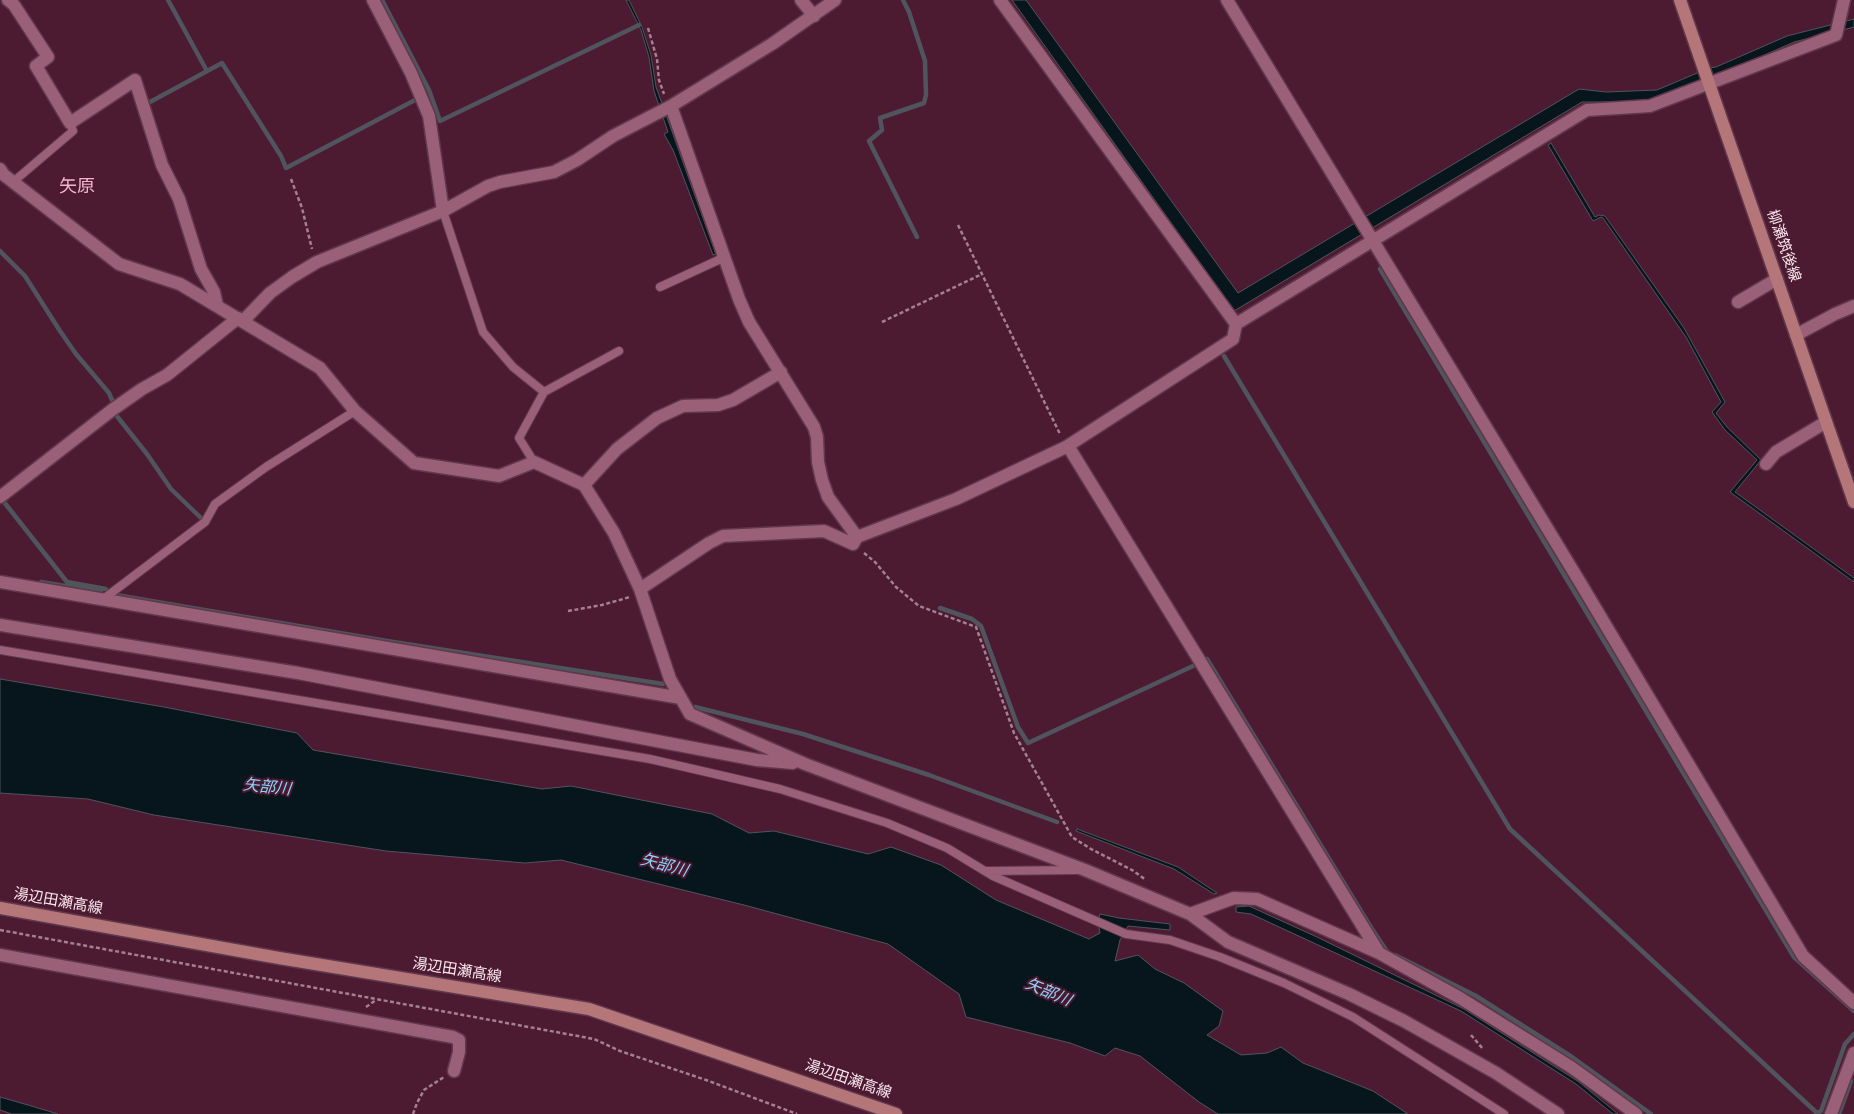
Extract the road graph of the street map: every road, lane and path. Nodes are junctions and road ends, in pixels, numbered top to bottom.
1 (8, 0) edge
2 (373, 0) edge
3 (801, 0) edge
4 (835, 0) edge
5 (1000, 0) edge
6 (1227, 0) edge
7 (1680, 0) edge
8 (1844, 0) edge
9 (814, 16) junction
10 (648, 28) dead end
11 (1707, 77) junction
12 (669, 107) junction
13 (70, 123) junction
14 (0, 169) edge
15 (291, 179) dead end
16 (13, 182) junction
17 (443, 211) junction
18 (958, 224) dead end
19 (1370, 236) junction
20 (725, 257) junction
21 (317, 262) junction
22 (982, 274) junction
23 (1777, 279) junction
24 (660, 287) dead end
25 (1738, 302) dead end
26 (217, 305) junction
27 (1854, 306) edge
28 (241, 320) junction
29 (882, 322) dead end
30 (1236, 324) junction
31 (1796, 335) junction
32 (619, 351) dead end
33 (781, 372) junction
34 (544, 392) junction
35 (355, 411) junction
36 (1826, 422) junction
37 (1067, 447) junction
38 (534, 462) junction
39 (1766, 464) dead end
40 (584, 485) junction
41 (0, 497) edge
42 (1854, 502) edge
43 (855, 540) junction
44 (0, 582) edge
45 (641, 591) junction
46 (102, 600) junction
47 (568, 611) dead end
48 (0, 625) edge
49 (0, 650) edge
50 (681, 698) junction
51 (805, 764) junction
52 (1085, 870) junction
53 (985, 871) junction
54 (1147, 880) dead end
55 (0, 908) edge
56 (1190, 914) junction
57 (0, 930) edge
58 (1379, 953) junction
59 (0, 955) edge
60 (1854, 1003) edge
61 (1854, 1053) edge
62 (454, 1071) joint
63 (413, 1114) edge
64 (797, 1114) edge
65 (896, 1114) edge
66 (1504, 1114) edge
67 (1558, 1114) edge
68 (1636, 1114) edge
69 (1830, 1114) edge

1 - 13 street
2 - 17 street
3 - 9 street
4 - 9 street
5 - 30 street
6 - 19 street
7 - 11 main road, 柳瀬筑後線
8 - 11 street
9 - 12 street
10 - 12 path
11 - 19 street
11 - 23 main road, 柳瀬筑後線
12 - 17 street
12 - 20 street
13 - 16 lane
13 - 26 street
14 - 16 street
15 - 21 path
16 - 26 street
17 - 21 street
17 - 34 lane
18 - 22 path
19 - 30 street
19 - 60 street
20 - 24 lane
20 - 33 street
21 - 28 street
22 - 29 path
22 - 37 path
23 - 25 street
23 - 31 main road, 柳瀬筑後線
26 - 28 street
27 - 31 street
28 - 35 street
28 - 41 street
30 - 37 street
31 - 36 main road, 柳瀬筑後線
32 - 34 lane
33 - 40 street
33 - 43 street
34 - 38 lane
35 - 38 street
35 - 46 lane
36 - 39 street
36 - 42 main road, 柳瀬筑後線
37 - 43 street
37 - 58 street
38 - 40 street
40 - 45 street
43 - 45 street
43 - 54 path
44 - 46 street
45 - 47 path
45 - 50 street
46 - 50 street
48 - 51 street
49 - 53 lane
50 - 51 street
51 - 52 street
52 - 53 lane
52 - 56 street
53 - 66 lane
55 - 65 main road, 湯辺田瀬高線
56 - 58 street
56 - 67 street
57 - 64 path
58 - 68 street
59 - 62 street
61 - 69 street
62 - 63 path

